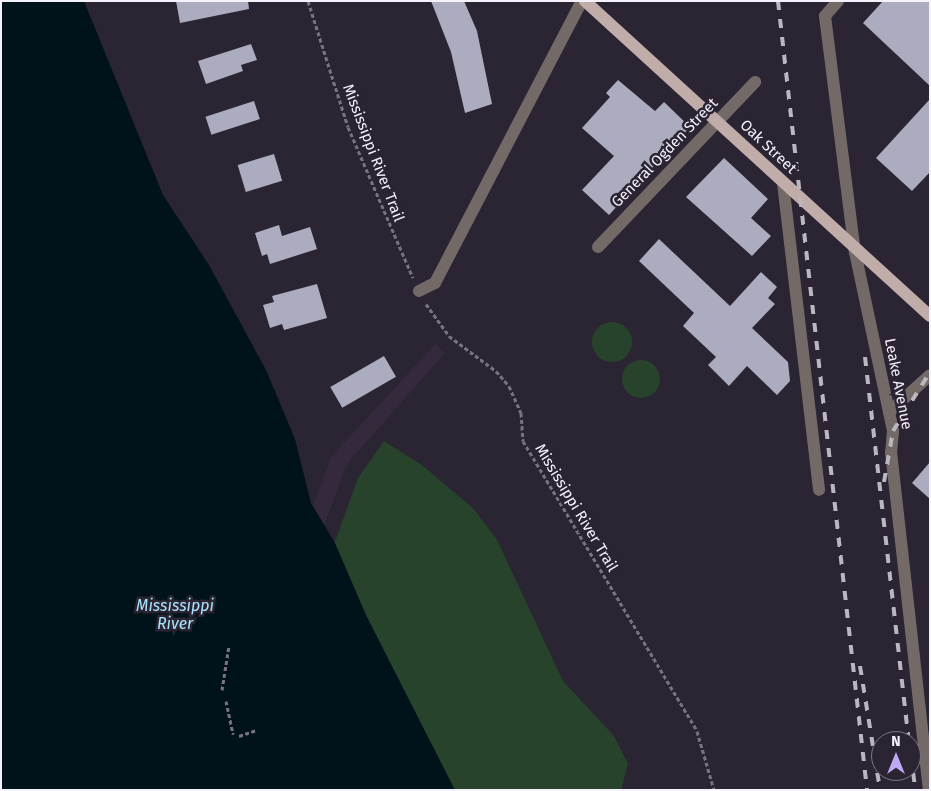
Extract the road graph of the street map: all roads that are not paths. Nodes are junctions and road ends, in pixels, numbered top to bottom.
1 (584, 1) edge
2 (838, 1) edge
3 (755, 82) dead end
4 (717, 123) junction
5 (783, 183) junction
6 (598, 247) dead end
7 (855, 252) junction
8 (420, 291) road end
9 (930, 316) edge
10 (930, 376) edge
11 (889, 412) junction
12 (819, 490) dead end
13 (929, 790) edge

1 - 4 main road, Oak Street
1 - 8 street
2 - 7 street, Leake Avenue
3 - 4 street, General Ogden Street
4 - 5 main road, Oak Street
4 - 6 street, General Ogden Street
5 - 7 main road, Oak Street
5 - 12 street
7 - 9 main road, Oak Street
7 - 11 street, Leake Avenue
10 - 11 street
11 - 13 street, Leake Avenue

